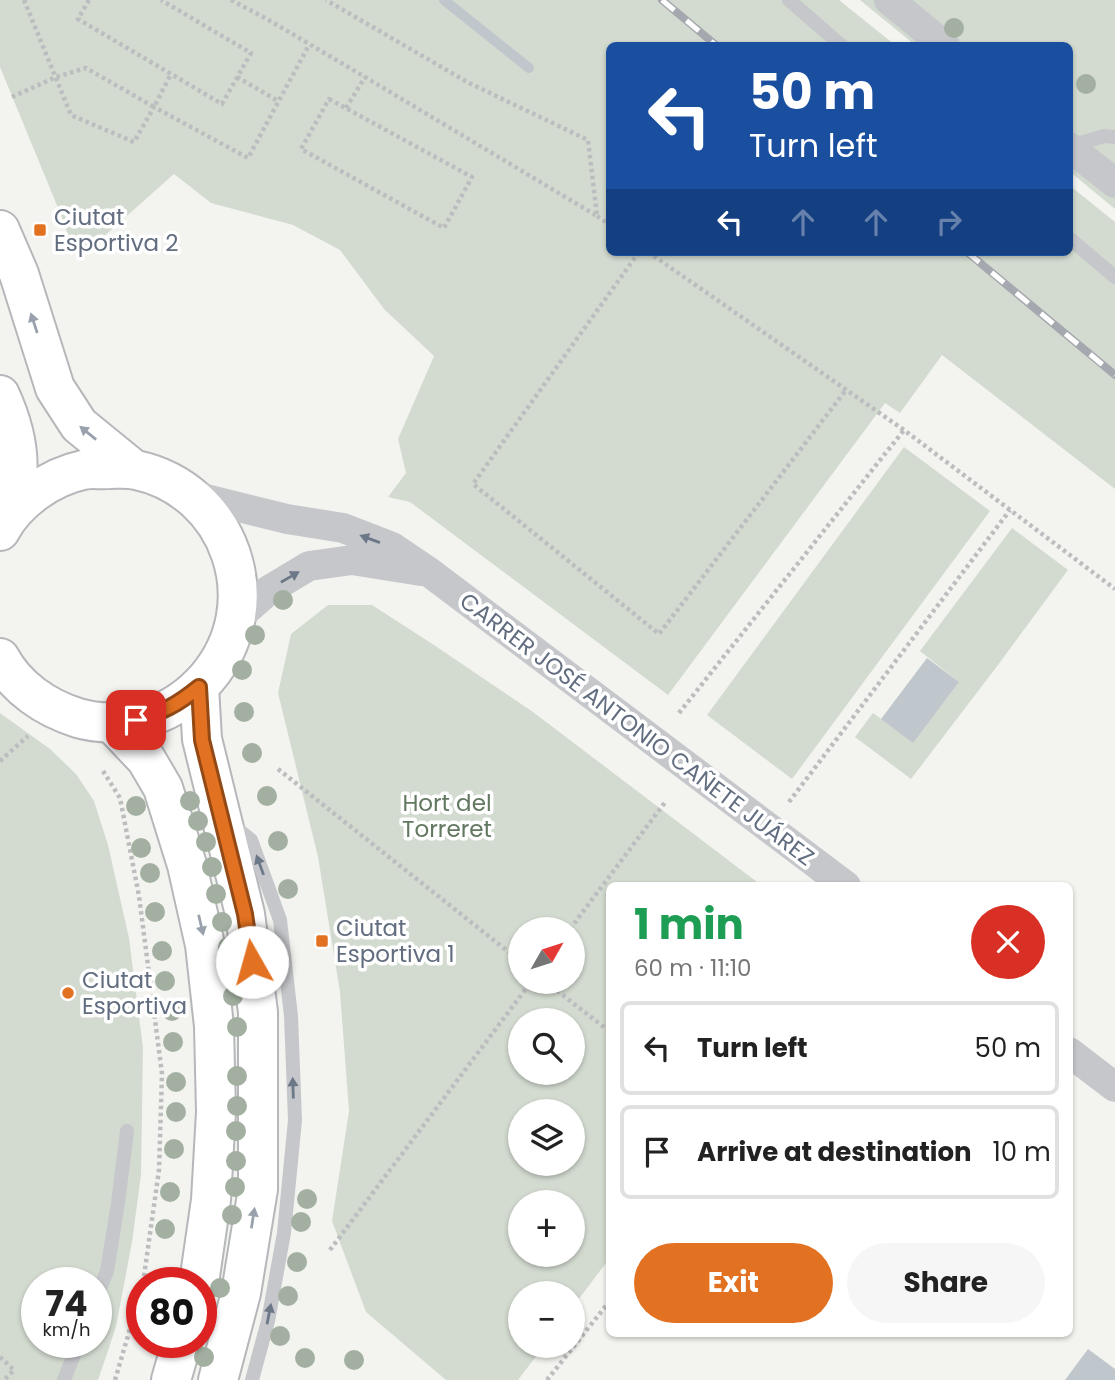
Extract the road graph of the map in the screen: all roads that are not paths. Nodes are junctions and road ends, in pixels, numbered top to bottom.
1 (789, 0) edge
2 (888, 0) edge
3 (837, 42) edge
4 (939, 42) edge
5 (1115, 137) edge
6 (1073, 146) edge
7 (1073, 150) edge
8 (1115, 183) edge
9 (0, 230) edge
10 (1073, 241) edge
11 (1115, 277) edge
12 (0, 395) edge
13 (133, 469) junction
14 (190, 495) junction
15 (2, 527) edge
16 (429, 572) junction
17 (236, 619) junction
18 (0, 658) edge
19 (199, 687) junction
20 (112, 723) junction
21 (220, 815) junction
22 (841, 882) edge
23 (1073, 1055) edge
24 (1115, 1087) edge
25 (127, 1130) dead end
26 (108, 1267) edge
27 (201, 1267) edge
28 (73, 1358) edge
29 (177, 1358) edge
30 (64, 1380) edge
31 (171, 1380) edge
32 (218, 1380) edge
33 (252, 1380) edge

1 - 3 lane
2 - 4 street
5 - 6 lane
7 - 8 street
13 -> 9 highway
10 - 11 lane
12 - 15 highway
13 - 14 highway
13 - 15 highway
16 -> 14 street, CARRER JOSÉ ANTONIO CAÑETE JUÁREZ
14 - 17 highway
17 -> 16 street, CARRER JOSÉ ANTONIO CAÑETE JUÁREZ
16 - 22 street, CARRER JOSÉ ANTONIO CAÑETE JUÁREZ
17 - 19 highway
18 - 20 highway
19 - 20 highway
19 - 21 highway
20 -> 27 highway
32 -> 21 highway
33 -> 21 lane
23 - 24 street
25 - 26 lane
28 - 30 lane
29 - 31 highway

